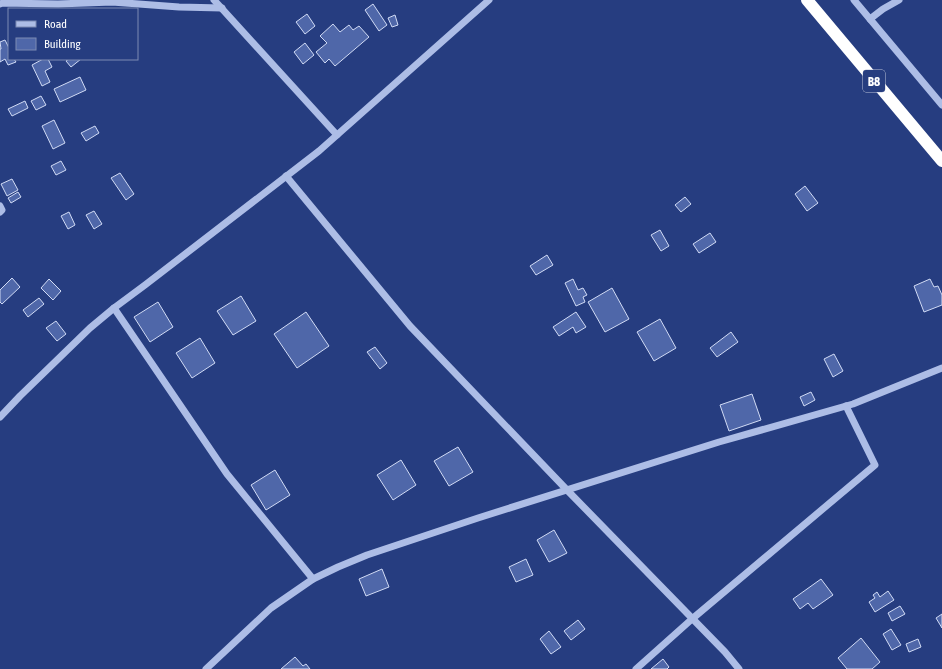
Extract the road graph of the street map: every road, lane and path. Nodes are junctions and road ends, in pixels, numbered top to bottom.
1 (214, 0) edge
2 (489, 0) edge
3 (807, 0) edge
4 (854, 0) edge
5 (899, 0) edge
6 (0, 4) edge
7 (222, 8) junction
8 (870, 19) junction
9 (942, 105) edge
10 (337, 135) junction
11 (942, 161) edge
12 (286, 176) junction
13 (0, 206) edge
14 (0, 212) edge
15 (114, 308) junction
16 (942, 368) edge
17 (846, 406) junction
18 (0, 417) edge
19 (567, 490) junction
20 (313, 579) junction
21 (692, 619) junction
22 (206, 669) edge
23 (636, 669) edge
24 (739, 669) edge

1 - 7 street
2 - 10 street
3 - 11 highway, B8
4 - 8 street
5 - 8 street
6 - 7 street
7 - 10 street
8 - 9 street
10 - 12 street
12 - 15 street
12 - 19 street
13 - 14 street
15 - 18 street
15 - 20 street
16 - 17 street
17 - 19 street
17 - 21 street
19 - 20 street
19 - 21 street
20 - 22 street
21 - 23 street
21 - 24 street

